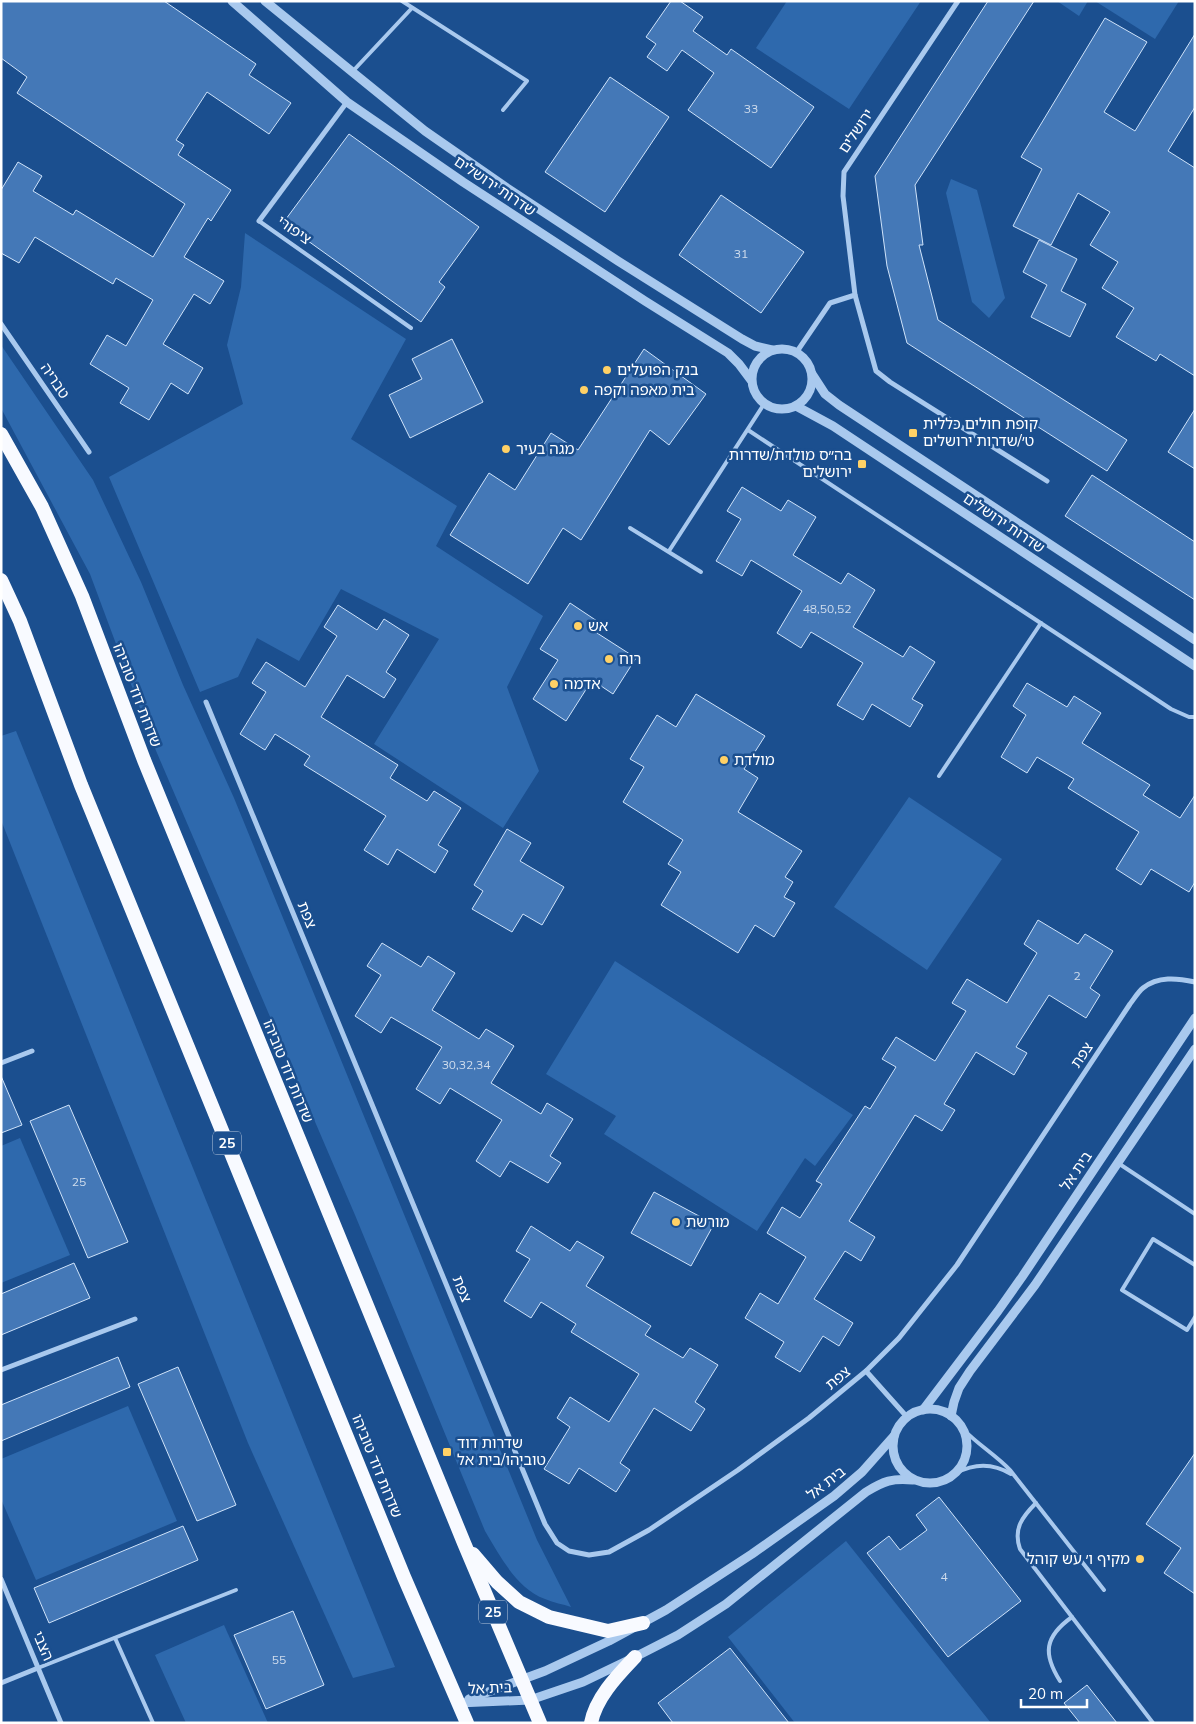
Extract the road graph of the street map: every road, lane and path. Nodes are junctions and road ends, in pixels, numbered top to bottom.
1 (232, 1) edge
2 (265, 1) edge
3 (402, 1) edge
4 (958, 1) edge
5 (412, 8) junction
6 (352, 73) junction
7 (347, 102) junction
8 (503, 110) dead end
9 (259, 221) joint
10 (855, 295) junction
11 (1, 324) edge
12 (411, 328) dead end
13 (772, 350) junction
14 (796, 353) junction
15 (812, 374) junction
16 (751, 380) junction
17 (764, 404) junction
18 (796, 406) junction
19 (748, 430) junction
20 (1, 434) edge
21 (89, 452) dead end
22 (1046, 481) dead end
23 (630, 528) dead end
24 (668, 552) junction
25 (701, 572) dead end
26 (1, 580) edge
27 (1041, 623) junction
28 (1195, 640) edge
29 (1195, 666) edge
30 (206, 702) dead end
31 (1195, 717) edge
32 (938, 776) dead end
33 (1195, 982) edge
34 (1195, 1018) edge
35 (1195, 1049) edge
36 (32, 1051) dead end
37 (1, 1063) edge
38 (1118, 1163) junction
39 (1195, 1214) edge
40 (1195, 1264) edge
41 (1195, 1317) edge
42 (135, 1319) dead end
43 (1, 1370) edge
44 (866, 1371) junction
45 (923, 1410) junction
46 (951, 1416) junction
47 (907, 1417) junction
48 (963, 1429) junction
49 (894, 1436) junction
50 (956, 1472) junction
51 (1015, 1476) junction
52 (913, 1480) junction
53 (1036, 1503) junction
54 (464, 1543) junction
55 (1, 1580) edge
56 (236, 1590) dead end
57 (1104, 1590) dead end
58 (1072, 1617) junction
59 (643, 1623) junction
60 (115, 1638) junction
61 (636, 1657) junction
62 (38, 1668) junction
63 (522, 1681) junction
64 (1060, 1682) dead end
65 (1, 1683) edge
66 (530, 1700) junction
67 (458, 1703) junction
68 (62, 1723) edge
69 (153, 1723) edge
70 (467, 1723) edge
71 (540, 1723) edge
72 (591, 1723) edge
73 (1153, 1723) edge

1 - 7 street, שדרות ירושלים
2 - 6 street, שדרות ירושלים
3 - 5 lane
4 - 10 street, ירושלים
5 - 6 lane
5 - 8 lane
6 - 13 street, שדרות ירושלים
7 - 9 street, ציפורי
7 - 16 street, שדרות ירושלים
9 - 12 lane, ציפורי
10 - 14 street
10 - 22 street, ירושלים
11 - 21 street, טבריה
13 - 14 street
13 - 16 street
14 - 15 street
15 - 18 street
15 - 28 street, שדרות ירושלים
16 - 17 street
17 - 18 street
17 - 19 lane
18 - 29 street, שדרות ירושלים
19 - 24 lane
19 - 27 lane
20 - 54 highway, שדרות דוד טוביהו / 25
23 - 24 lane
24 - 25 lane
26 - 67 highway, שדרות דוד טוביהו / 25
27 - 31 lane
27 - 32 lane
30 - 44 street, צפת
33 - 44 street, צפת
34 - 45 street, בית אל
35 - 38 street, בית אל
36 - 37 street
38 - 39 lane
38 - 46 street, בית אל
40 - 41 lane
42 - 43 street
44 - 47 street, צפת
45 - 46 street
45 - 47 street
46 - 48 street
47 - 49 street
48 - 50 street
48 - 51 lane
49 - 52 street
49 - 59 street, בית אל
50 - 51 lane
50 - 52 street
51 - 53 lane
52 - 61 street, בית אל
53 - 57 lane
53 - 58 lane
54 - 59 highway
54 - 63 highway, שדרות דוד טוביהו / 25
55 - 62 street, הצבי
56 - 60 lane
58 - 64 lane
58 - 73 lane
59 - 63 street, בית אל
60 - 62 lane
60 - 69 lane
61 - 66 street, בית אל
61 - 72 highway
62 - 65 street
62 - 68 street, הצבי
63 - 66 highway, שדרות דוד טוביהו / 25
63 - 67 street, בית אל
66 - 67 street, בית אל
66 - 71 highway, שדרות דוד טוביהו / 25
67 - 70 highway, שדרות דוד טוביהו / 25

